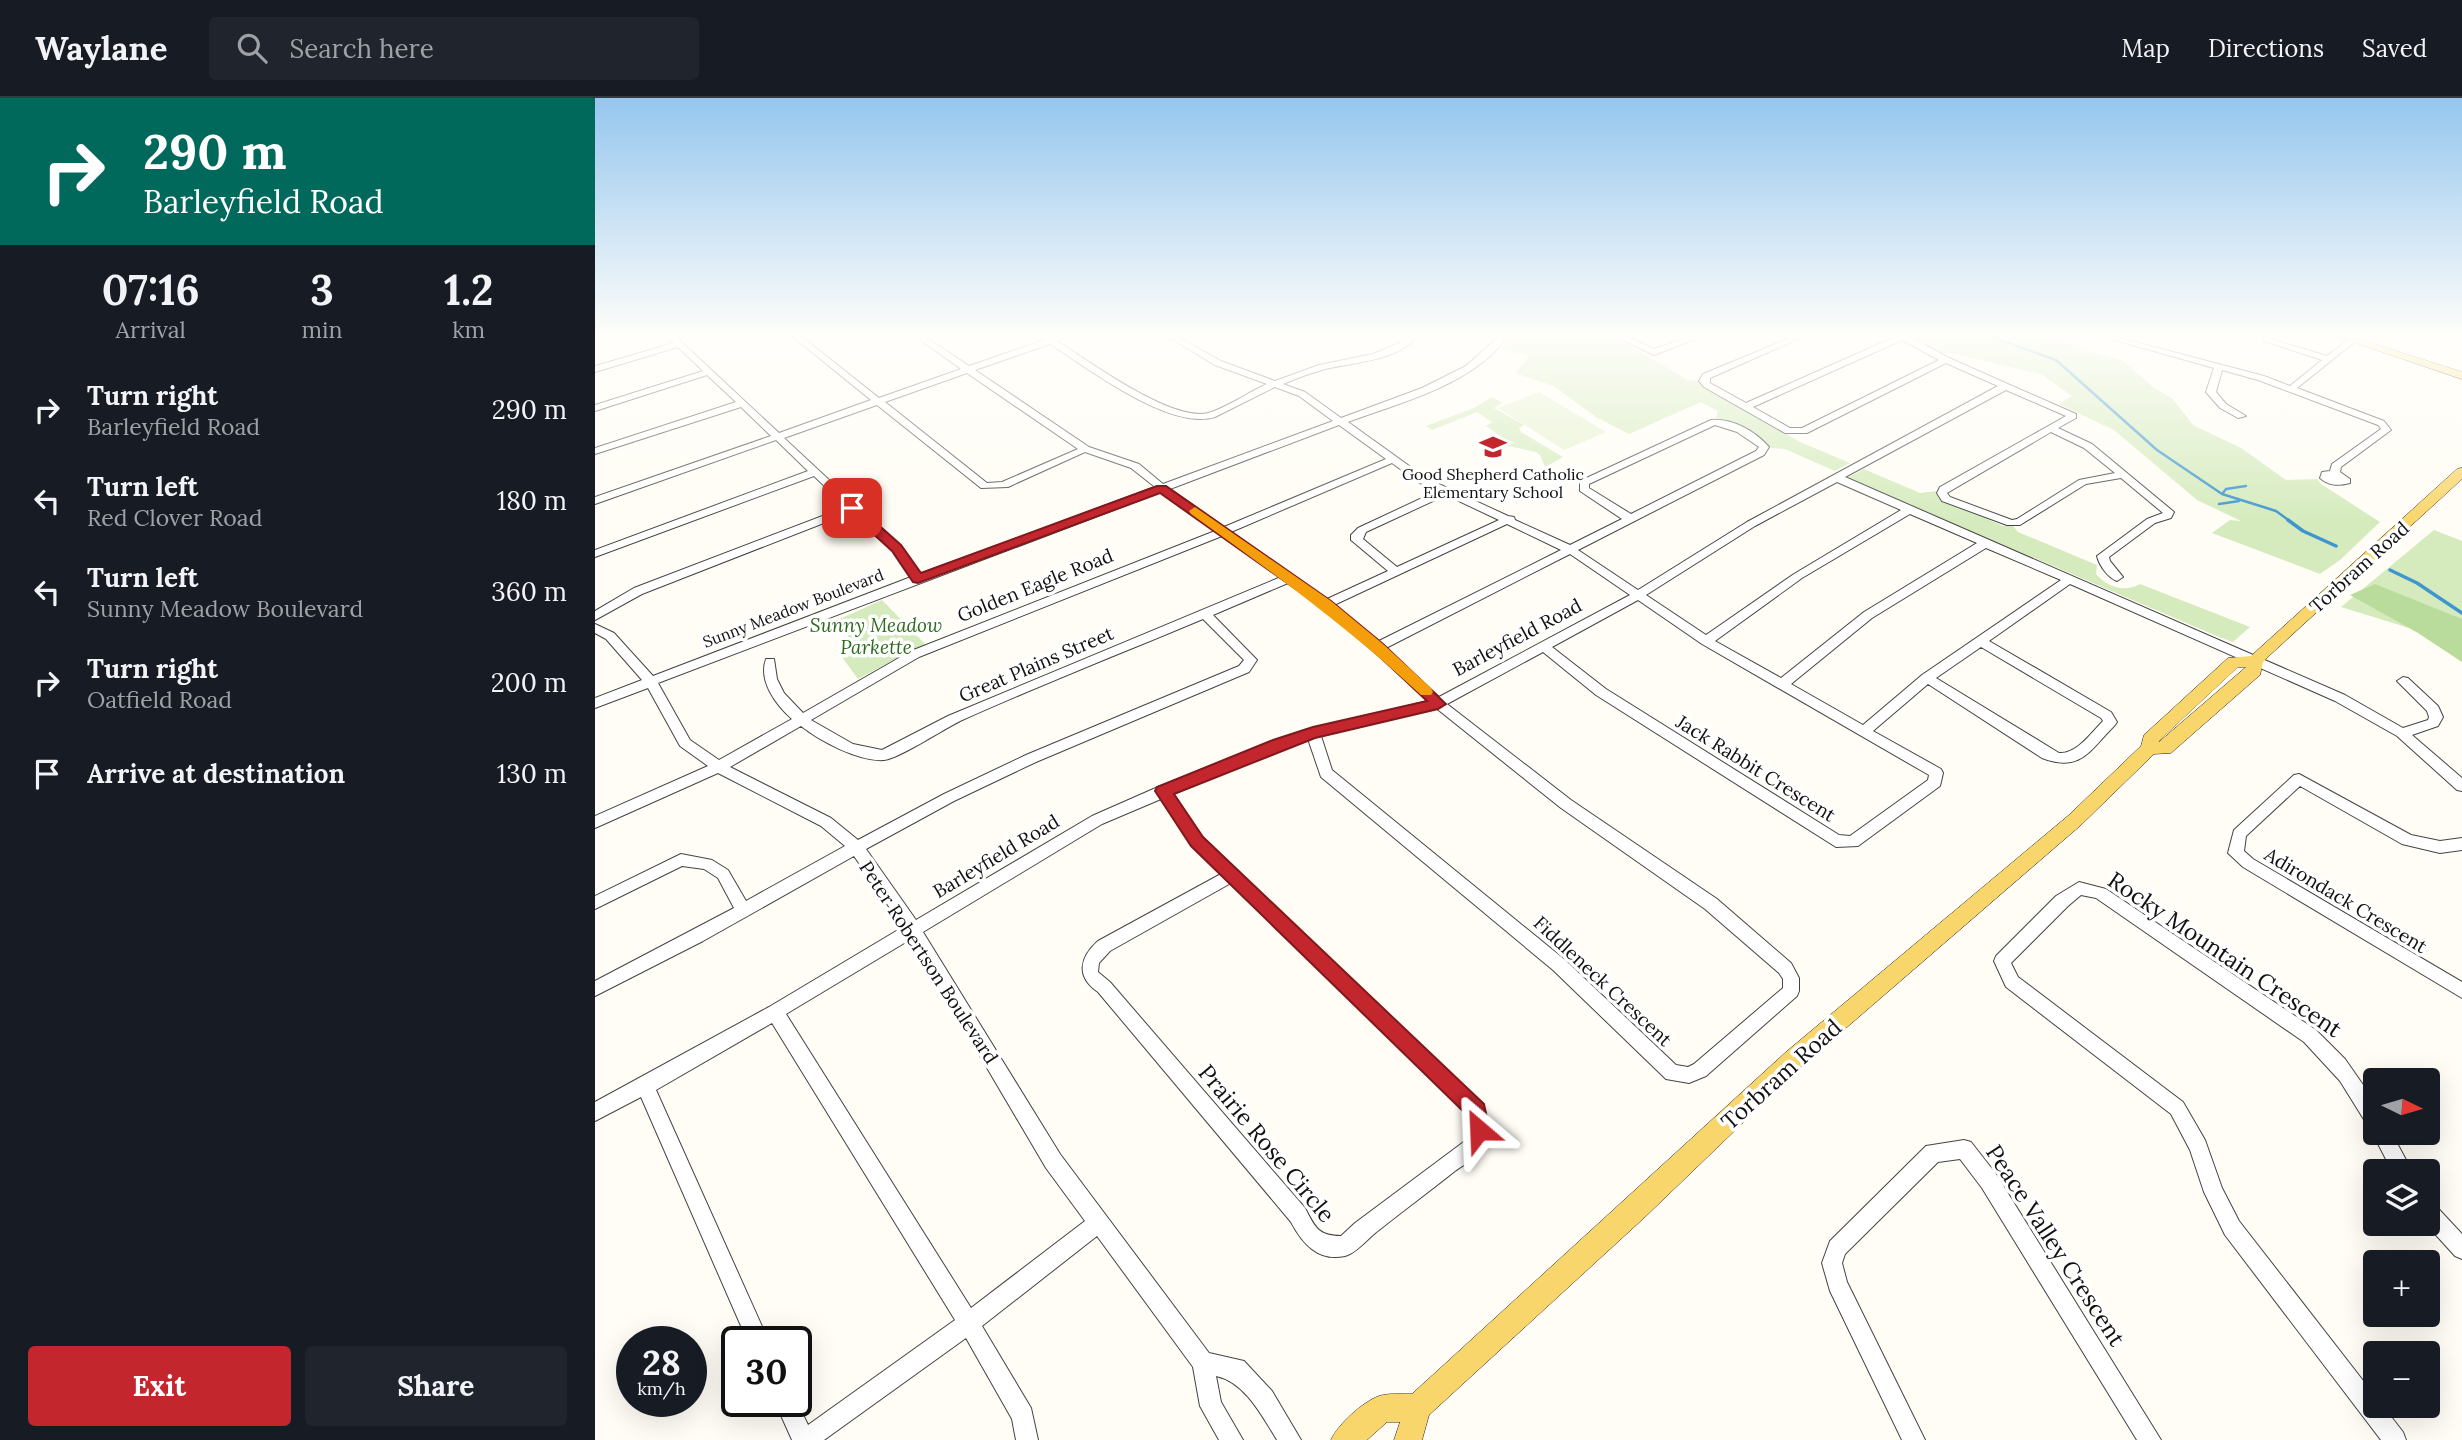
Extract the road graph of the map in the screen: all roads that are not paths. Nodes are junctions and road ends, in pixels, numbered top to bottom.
1 (624, 399) edge
2 (739, 399) edge
3 (876, 399) edge
4 (886, 399) edge
5 (1010, 399) edge
6 (1145, 399) edge
7 (1244, 399) edge
8 (1309, 399) edge
9 (1399, 399) edge
10 (1731, 399) edge
11 (1765, 399) edge
12 (1869, 399) edge
13 (1982, 399) edge
14 (2034, 399) edge
15 (2217, 399) edge
16 (2317, 399) edge
17 (879, 401) junction
18 (743, 402) junction
19 (1746, 407) junction
20 (595, 408) edge
21 (2241, 416) dead end
22 (1341, 421) junction
23 (2052, 429) junction
24 (777, 437) junction
25 (1085, 449) junction
26 (595, 451) edge
27 (1392, 460) junction
28 (815, 472) junction
29 (2462, 472) edge
30 (2124, 474) junction
31 (2335, 474) dead end
32 (1835, 477) junction
33 (1162, 488) junction
34 (1447, 491) junction
35 (595, 501) edge
36 (852, 508) junction
37 (1908, 510) junction
38 (1510, 519) junction
39 (1632, 520) junction
40 (1224, 531) junction
41 (1986, 543) junction
42 (1571, 550) junction
43 (595, 554) edge
44 (1396, 572) junction
45 (2117, 577) dead end
46 (918, 579) junction
47 (1289, 579) junction
48 (2070, 579) junction
49 (1637, 596) junction
50 (1326, 604) junction
51 (1205, 614) junction
52 (595, 616) edge
53 (595, 628) edge
54 (1706, 640) junction
55 (1980, 641) junction
56 (1543, 646) junction
57 (1378, 647) junction
58 (2255, 661) junction
59 (770, 662) dead end
60 (1927, 678) junction
61 (2403, 681) dead end
62 (650, 682) junction
63 (1781, 685) junction
64 (595, 703) edge
65 (1438, 704) junction
66 (803, 719) junction
67 (1864, 732) junction
68 (1313, 733) junction
69 (2403, 733) junction
70 (719, 768) junction
71 (2462, 786) edge
72 (1163, 791) junction
73 (595, 822) edge
74 (2462, 844) edge
75 (855, 846) junction
76 (1231, 876) junction
77 (595, 903) edge
78 (743, 910) junction
79 (913, 929) junction
80 (595, 989) edge
81 (2462, 991) edge
82 (775, 1012) junction
83 (645, 1086) junction
84 (2363, 1098) edge
85 (595, 1112) edge
86 (1098, 1223) junction
87 (2440, 1225) edge
88 (2462, 1249) edge
89 (969, 1323) junction
90 (752, 1326) edge
91 (1203, 1363) junction
92 (1418, 1407) junction
93 (793, 1417) edge
94 (804, 1440) edge
95 (1027, 1440) edge
96 (1233, 1440) edge
97 (1290, 1440) edge
98 (1345, 1440) edge
99 (1408, 1440) edge
100 (1914, 1440) edge
101 (2150, 1440) edge
102 (2395, 1440) edge

1 - 20 street
2 - 18 street
3 - 17 street
4 - 17 street
5 - 25 street
6 - 7 street
8 - 22 street, Jack Rabbit Crescent
9 - 22 street, Sunny Meadow Boulevard
10 - 19 street
11 - 19 street
12 - 19 street
13 - 32 street, Barleyfield Road
14 - 23 street
15 - 21 street
16 - 31 street
17 - 24 street
17 - 25 street
18 - 24 street
18 - 26 street
22 - 27 street, Jack Rabbit Crescent
22 - 33 street, Sunny Meadow Boulevard
23 - 30 street
23 - 30 street
24 - 28 street
24 - 35 street
25 - 33 street
27 - 34 street, Jack Rabbit Crescent
27 - 40 street, Golden Eagle Road
28 - 36 street
28 - 43 street
29 - 58 main road, Torbram Road
30 - 45 street
32 - 37 street
32 - 49 street, Barleyfield Road
33 - 40 street
33 - 46 street, Sunny Meadow Boulevard
34 - 38 street, Jack Rabbit Crescent
34 - 44 street
36 - 46 street
36 - 52 street
37 - 41 street
37 - 54 street
38 - 42 street, Jack Rabbit Crescent
38 - 44 street
39 - 39 street
39 - 42 street
40 - 47 street
40 - 66 street, Golden Eagle Road
41 - 48 street
41 - 63 street
42 - 49 street, Jack Rabbit Crescent
42 - 57 street
44 - 50 street
46 - 62 street, Sunny Meadow Boulevard
47 - 50 street
47 - 51 street, Great Plains Street
48 - 55 street
48 - 58 street
49 - 54 street, Jack Rabbit Crescent
49 - 56 street, Barleyfield Road
50 - 57 street
51 - 66 street, Great Plains Street
51 - 75 street
53 - 62 street, Peter Robertson Boulevard
54 - 63 street, Jack Rabbit Crescent
55 - 60 street
55 - 60 street
56 - 65 street, Barleyfield Road
56 - 67 street, Jack Rabbit Crescent
57 - 65 street
58 - 69 street
58 - 92 main road, Torbram Road
59 - 66 street, Great Plains Street
60 - 67 street
61 - 69 street
62 - 64 street, Sunny Meadow Boulevard
62 - 70 street, Peter Robertson Boulevard
63 - 67 street, Jack Rabbit Crescent
65 - 68 street, Barleyfield Road
65 - 68 street, Fiddleneck Crescent
66 - 70 street, Golden Eagle Road
68 - 72 street, Barleyfield Road
69 - 71 street
70 - 73 street, Golden Eagle Road
70 - 75 street, Peter Robertson Boulevard
72 - 76 street, Prairie Rose Circle
72 - 79 street, Barleyfield Road
74 - 81 street, Adirondack Crescent
75 - 78 street
75 - 79 street, Peter Robertson Boulevard
76 - 76 street, Prairie Rose Circle
77 - 78 street
78 - 80 street
79 - 82 street, Barleyfield Road
79 - 86 street, Peter Robertson Boulevard
82 - 83 street, Barleyfield Road
82 - 89 street
83 - 85 street, Barleyfield Road
83 - 90 street
84 - 102 street, Rocky Mountain Crescent
86 - 89 street
86 - 91 street, Peter Robertson Boulevard
87 - 88 street
89 - 94 street
89 - 95 street
91 - 96 street, Peter Robertson Boulevard
91 - 97 street
92 - 98 main road
92 - 99 main road
93 - 94 street
100 - 101 street, Peace Valley Crescent

